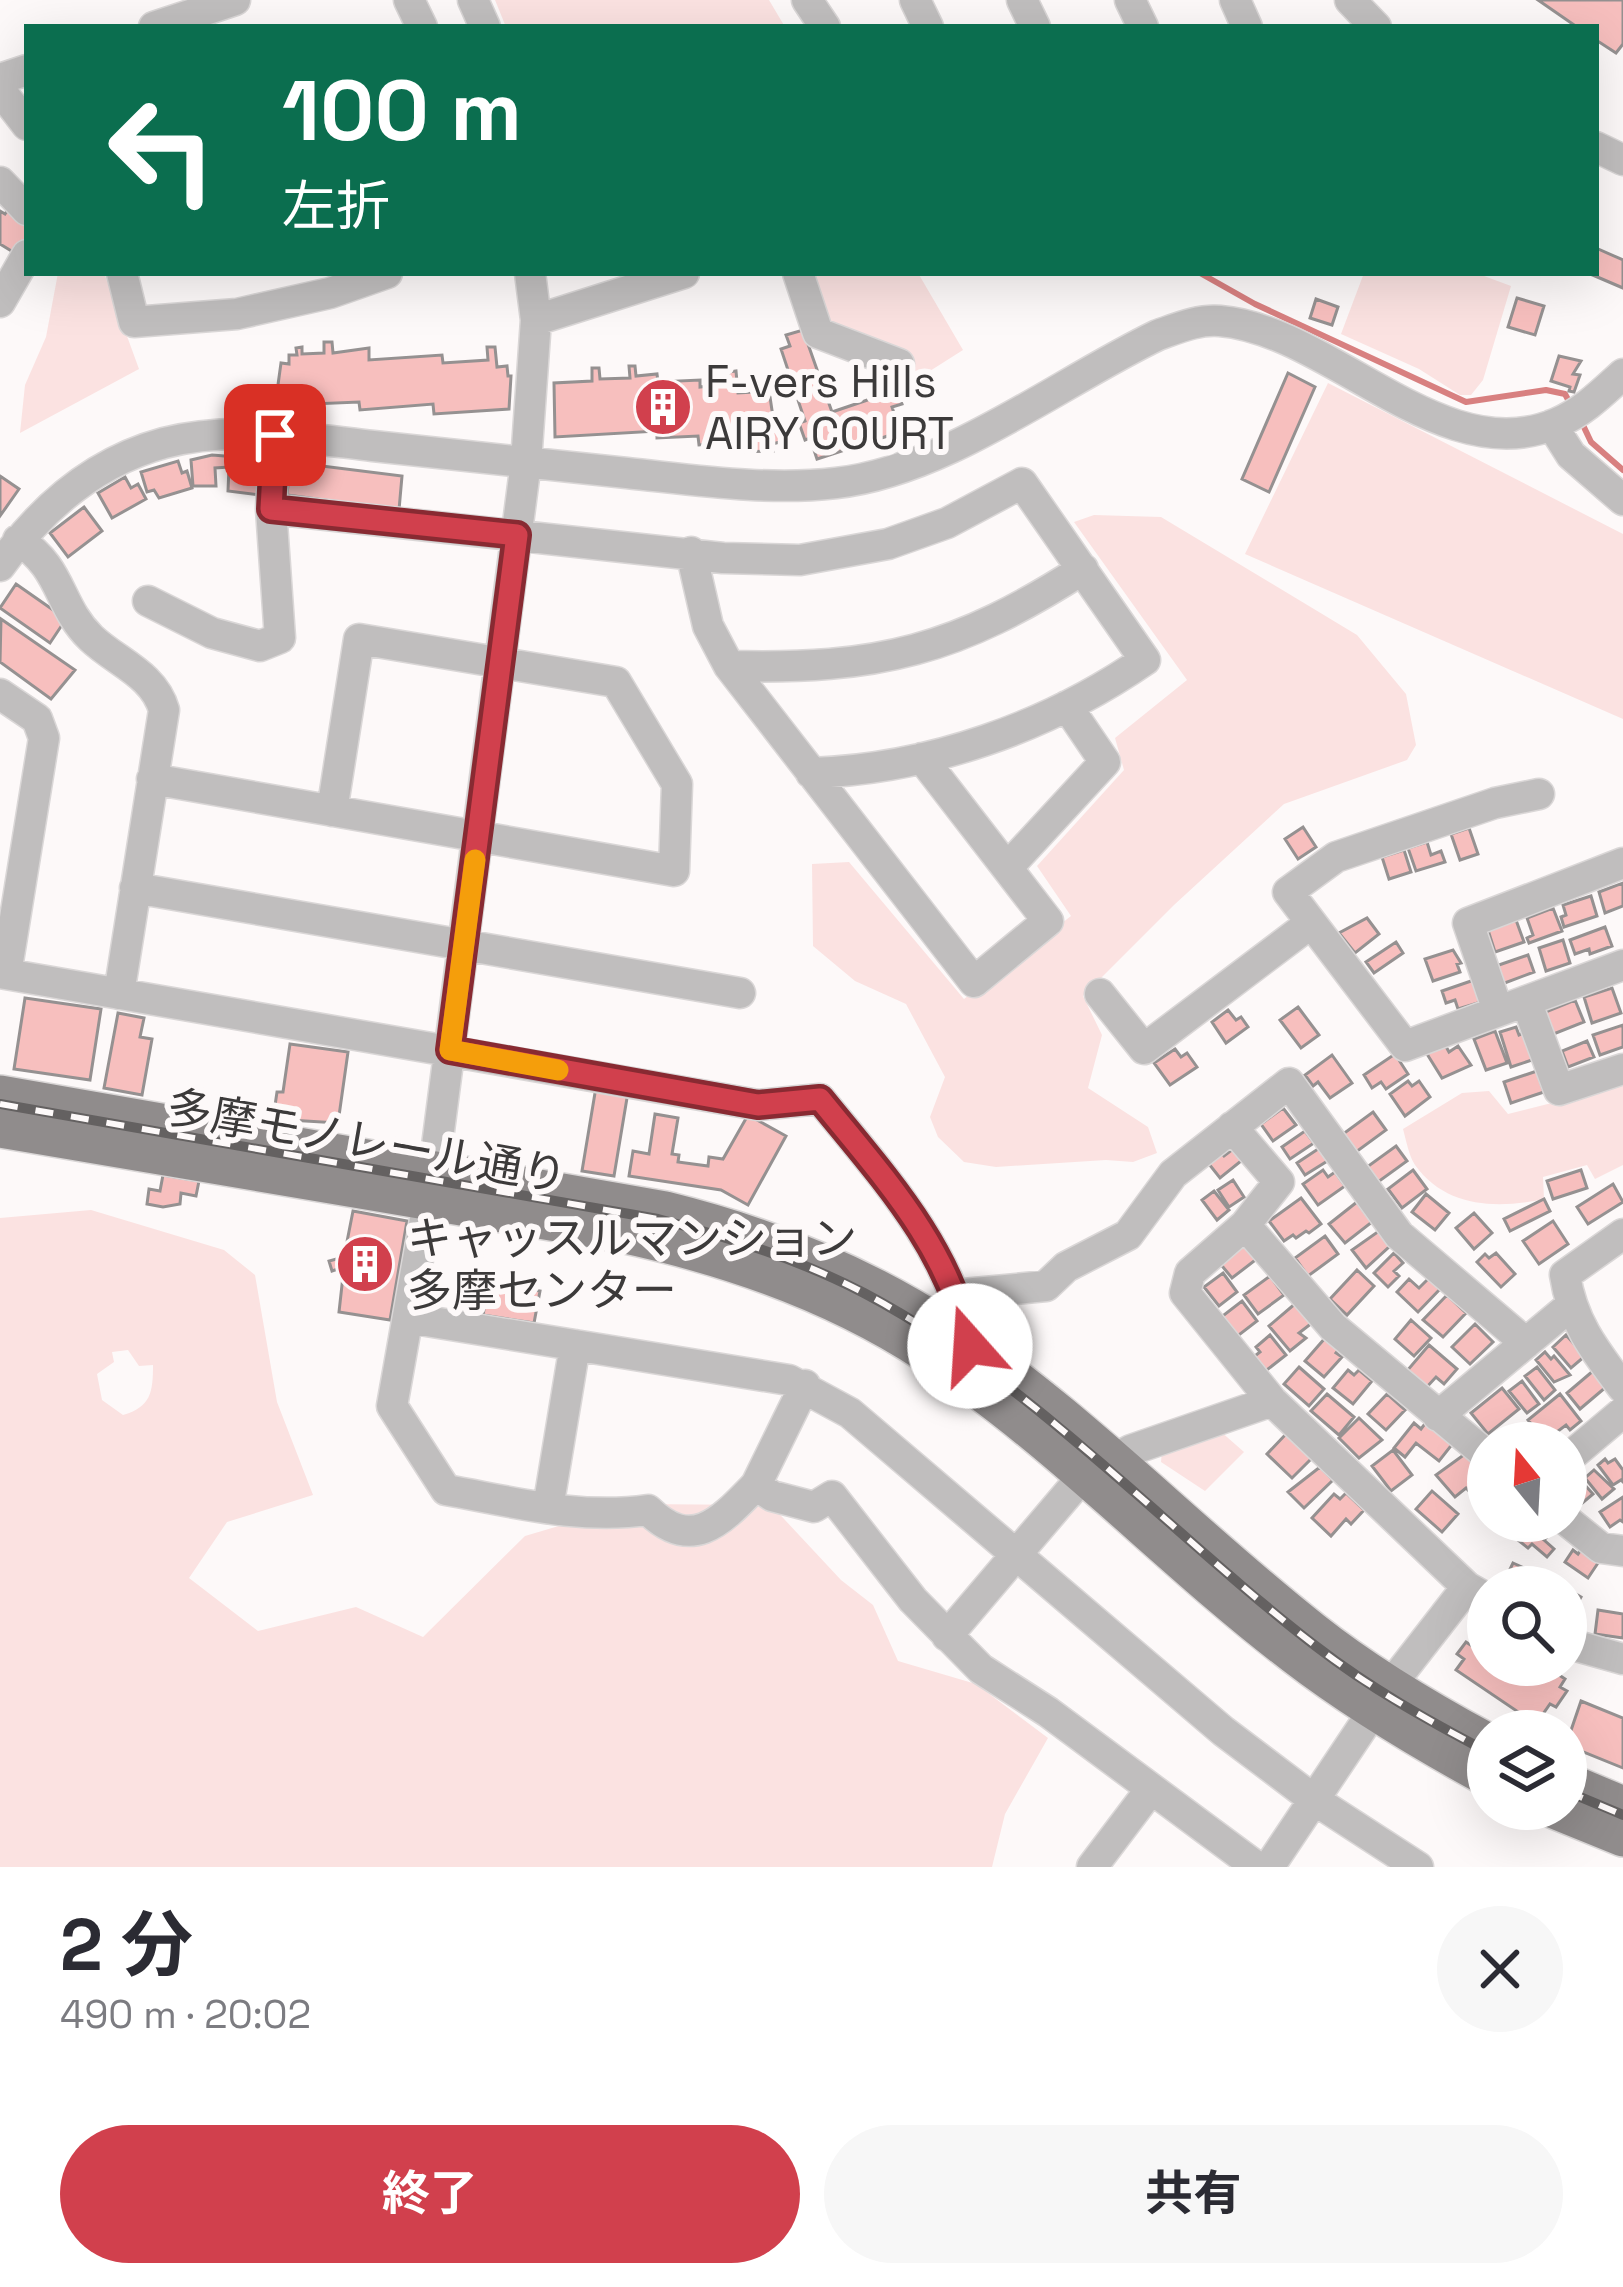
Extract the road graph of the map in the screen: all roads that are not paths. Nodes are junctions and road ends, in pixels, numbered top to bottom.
1 (235, 0) edge
2 (1350, 0) edge
3 (163, 24) edge
4 (1373, 24) edge
5 (0, 90) edge
6 (24, 121) edge
7 (0, 182) edge
8 (24, 206) edge
9 (24, 260) edge
10 (123, 276) edge
11 (378, 276) edge
12 (530, 276) edge
13 (667, 276) edge
14 (799, 276) edge
15 (596, 288) edge
16 (0, 302) edge
17 (536, 320) junction
18 (899, 364) dead end
19 (1623, 374) edge
20 (1568, 417) junction
21 (275, 435) junction
22 (526, 462) junction
23 (1623, 500) edge
24 (271, 509) junction
25 (517, 535) junction
26 (18, 540) junction
27 (691, 552) junction
28 (0, 566) edge
29 (1083, 569) junction
30 (148, 602) dead end
31 (500, 664) junction
32 (730, 666) junction
33 (0, 694) edge
34 (1067, 706) junction
35 (922, 758) junction
36 (811, 773) junction
37 (152, 779) junction
38 (1539, 794) dead end
39 (332, 811) junction
40 (478, 836) junction
41 (1623, 863) edge
42 (1007, 868) junction
43 (135, 888) junction
44 (1311, 923) junction
45 (463, 945) junction
46 (3, 974) edge
47 (1620, 974) edge
48 (740, 992) dead end
49 (119, 994) junction
50 (1100, 994) dead end
51 (1512, 1006) junction
52 (450, 1050) junction
53 (1623, 1069) edge
54 (0, 1095) edge
55 (1232, 1127) junction
56 (0, 1128) edge
57 (431, 1185) junction
58 (1245, 1225) junction
59 (1623, 1234) edge
60 (953, 1295) junction
61 (1569, 1307) junction
62 (408, 1318) junction
63 (1526, 1343) junction
64 (575, 1345) junction
65 (970, 1346) junction
66 (805, 1385) junction
67 (1623, 1388) edge
68 (1272, 1401) junction
69 (1623, 1412) edge
70 (1438, 1416) junction
71 (1467, 1439) edge
72 (1587, 1442) edge
73 (1097, 1467) junction
74 (757, 1486) junction
75 (548, 1508) junction
76 (1587, 1537) edge
77 (1623, 1551) edge
78 (1016, 1555) junction
79 (1467, 1583) edge
80 (1467, 1605) edge
81 (947, 1636) junction
82 (1587, 1649) edge
83 (1623, 1659) edge
84 (1382, 1698) junction
85 (1467, 1734) edge
86 (1467, 1761) edge
87 (1151, 1789) junction
88 (1587, 1790) edge
89 (1313, 1799) junction
90 (1623, 1805) edge
91 (1587, 1823) edge
92 (1623, 1838) edge
93 (1092, 1867) edge
94 (1257, 1867) edge
95 (1269, 1867) edge
96 (1418, 1867) edge

1 - 3 street
2 - 4 street
5 - 6 street
7 - 8 street
9 - 16 street
10 - 11 street
12 - 17 street
13 - 15 street
14 - 18 street
15 - 17 street
17 - 22 street
19 - 20 street
20 - 22 street
20 - 23 street
21 - 22 street
21 - 24 street
21 - 26 street
22 - 25 street
24 - 25 street
24 - 30 street
25 - 27 street
25 - 31 street
26 - 28 street
26 - 37 street
27 - 29 street
27 - 32 street
29 - 32 street
29 - 34 street
31 - 39 street
31 - 40 street
31 - 40 street
32 - 36 street
33 - 46 street
34 - 35 street
34 - 42 street
35 - 36 street
35 - 42 street
36 - 42 street
37 - 39 street
37 - 43 street
38 - 44 street
39 - 40 street
40 - 45 street
41 - 51 street
43 - 45 street
43 - 49 street
44 - 50 street
44 - 51 street
45 - 48 street
45 - 52 street
46 - 49 street
47 - 51 street
49 - 52 street
51 - 53 street
52 - 57 street
52 - 60 street
54 - 57 main road, 多摩モノレール通り
55 - 58 street
55 - 60 street
55 - 63 street
56 - 57 main road, 多摩モノレール通り
57 - 62 street
57 - 65 main road, 多摩モノレール通り
57 - 73 main road, 多摩モノレール通り
58 - 68 street
58 - 70 street
59 - 61 street
60 - 65 street
61 - 63 street
61 - 67 street
62 - 64 street
62 - 75 street
63 - 70 street
64 - 66 street
64 - 75 street
65 - 73 main road, 多摩モノレール通り
66 - 74 street
66 - 78 street
68 - 73 street
68 - 79 street
69 - 72 street
70 - 71 street
73 - 78 street
73 - 84 main road, 多摩モノレール通り
74 - 75 street
74 - 81 street
76 - 77 street
78 - 81 street
78 - 89 street
80 - 84 street
81 - 87 street
82 - 83 street
84 - 85 main road, 多摩モノレール通り
84 - 86 main road, 多摩モノレール通り
84 - 89 street
87 - 93 street
87 - 94 street
88 - 90 main road
89 - 95 street
89 - 96 street
91 - 92 main road

